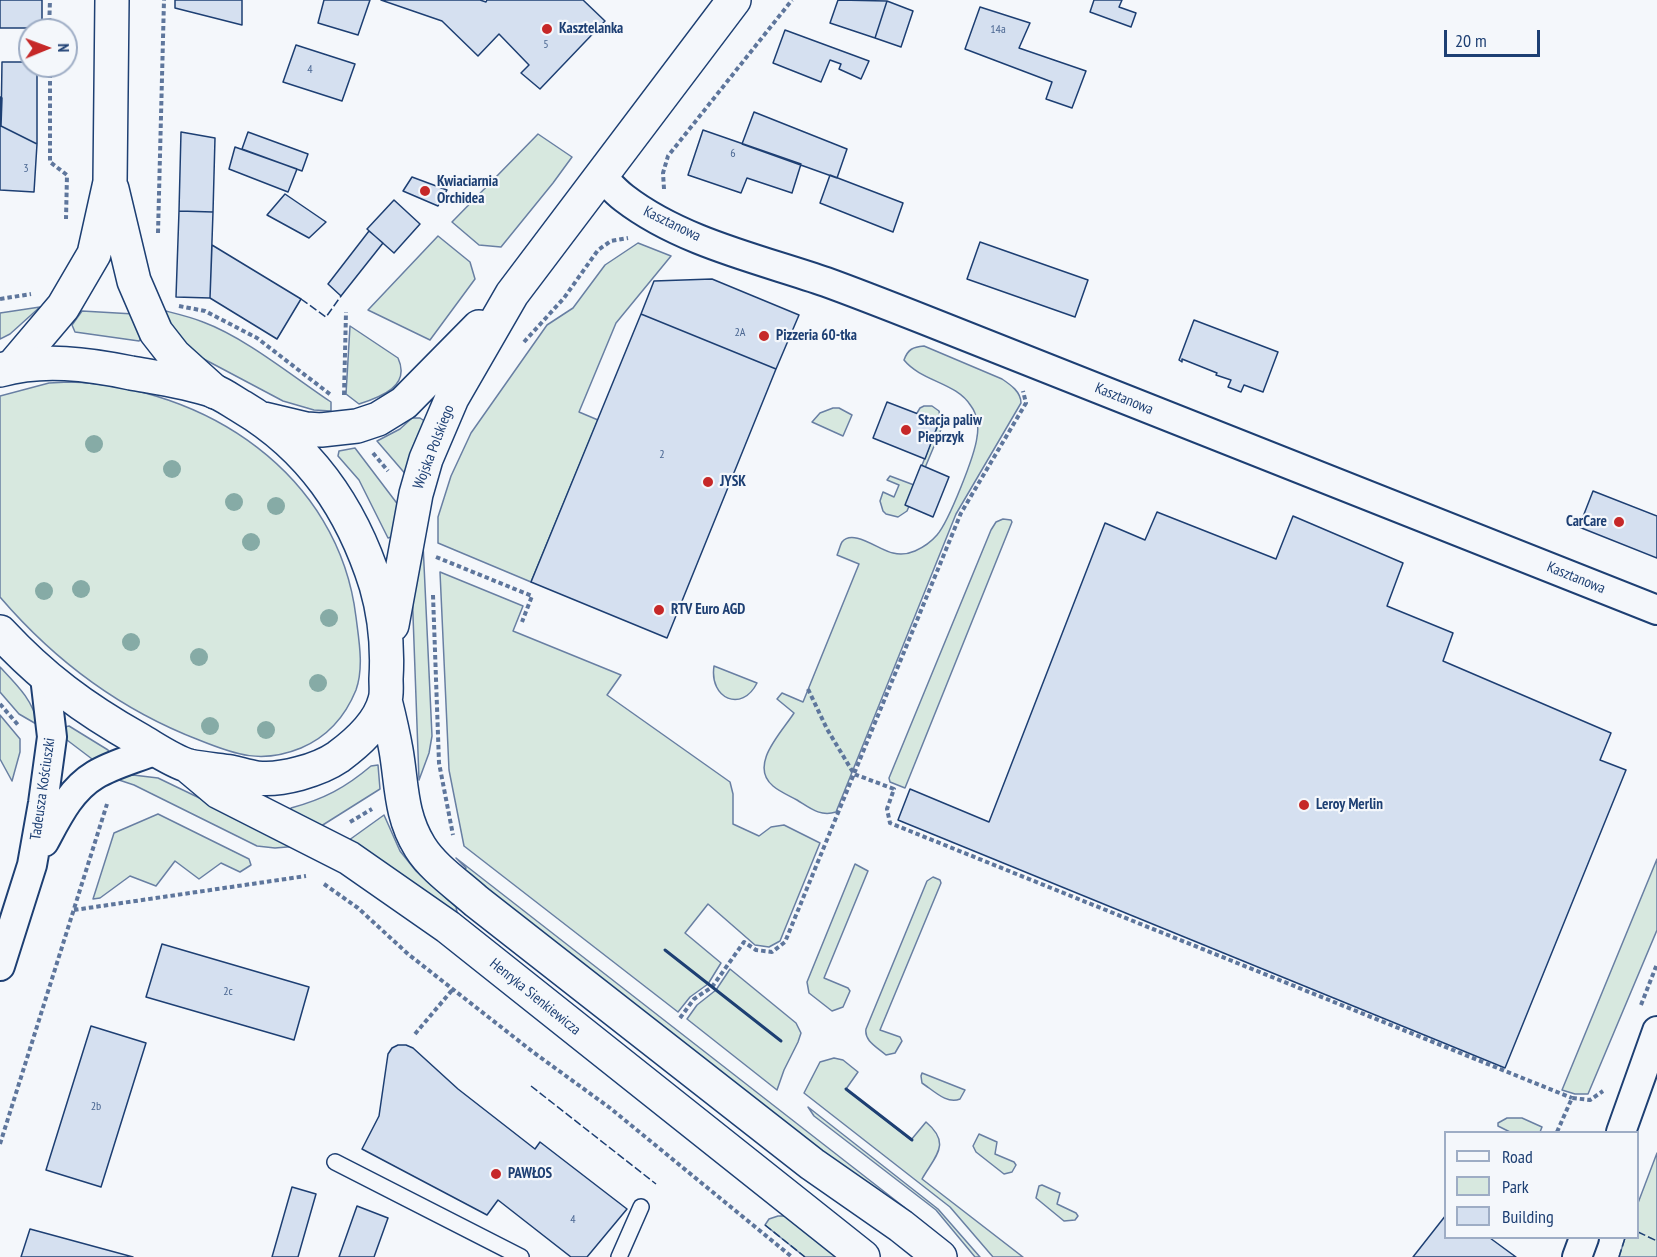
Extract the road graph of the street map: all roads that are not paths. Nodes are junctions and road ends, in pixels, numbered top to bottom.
1 (112, 0) edge
2 (734, 0) edge
3 (601, 176) junction
4 (110, 182) junction
5 (512, 294) junction
6 (6, 368) edge
7 (215, 392) junction
8 (259, 418) junction
9 (1657, 610) edge
10 (0, 632) edge
11 (388, 651) junction
12 (45, 677) junction
13 (385, 700) junction
14 (156, 750) junction
15 (188, 766) junction
16 (32, 865) junction
17 (0, 966) edge
18 (1647, 1023) edge
19 (1621, 1131) edge
20 (335, 1162) dead end
21 (641, 1207) dead end
22 (1584, 1239) edge
23 (521, 1257) edge
24 (619, 1257) edge
25 (863, 1257) edge
26 (940, 1257) edge
27 (1577, 1257) edge

1 - 4 main road
2 - 3 main road, Wojska Polskiego
3 - 5 main road, Wojska Polskiego
3 - 9 street, Kasztanowa
4 - 6 main road
4 - 7 main road
5 - 8 main road, Wojska Polskiego
5 - 11 main road, Wojska Polskiego
6 - 7 main road
7 - 8 main road
8 - 11 main road
10 - 12 main road
11 - 13 main road
12 - 14 main road
12 - 16 street, Tadeusza Kościuszki
13 - 15 main road
13 - 26 main road
14 - 15 main road
14 - 16 street, Tadeusza Kościuszki
15 - 25 main road, Henryka Sienkiewicza
16 - 17 street, Tadeusza Kościuszki
18 - 19 street
20 - 23 lane
21 - 24 lane
22 - 27 street

